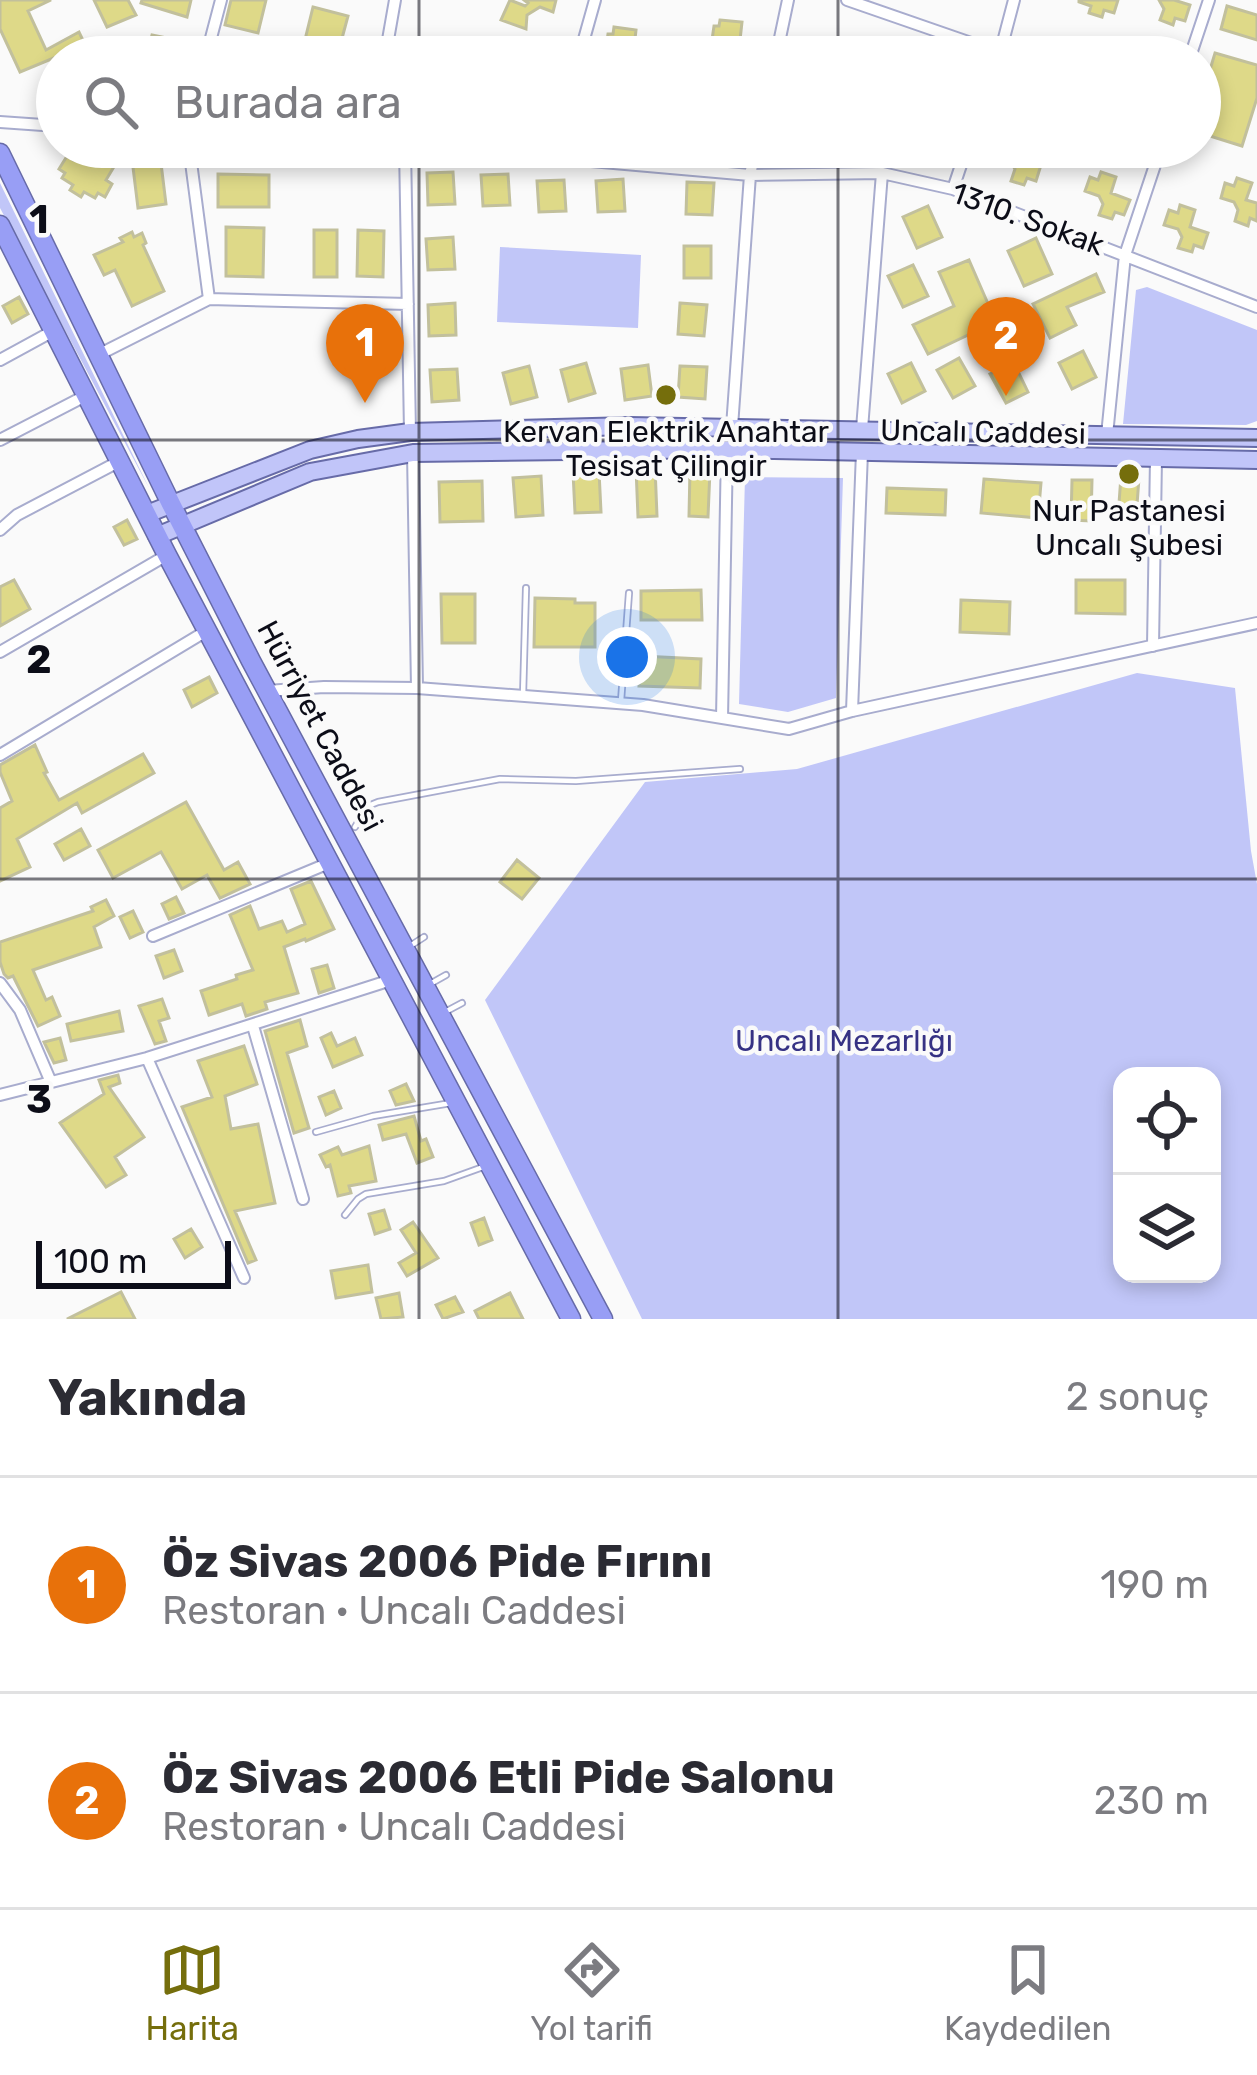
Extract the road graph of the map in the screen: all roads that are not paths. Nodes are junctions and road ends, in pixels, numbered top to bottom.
1 (220, 0) edge
2 (395, 0) edge
3 (595, 0) edge
4 (788, 0) edge
5 (848, 0) edge
6 (1014, 0) edge
7 (1209, 0) edge
8 (214, 36) edge
9 (389, 36) edge
10 (585, 36) edge
11 (780, 36) edge
12 (947, 36) edge
13 (1004, 36) edge
14 (1197, 36) edge
15 (0, 122) edge
16 (36, 124) edge
17 (0, 153) edge
18 (192, 168) edge
19 (405, 168) edge
20 (689, 168) edge
21 (752, 168) edge
22 (960, 168) edge
23 (1154, 168) edge
24 (882, 173) junction
25 (750, 175) junction
26 (952, 189) junction
27 (0, 225) edge
28 (1125, 255) junction
29 (209, 299) junction
30 (408, 304) junction
31 (1257, 307) edge
32 (56, 331) junction
33 (98, 355) junction
34 (0, 360) edge
35 (87, 395) junction
36 (733, 427) junction
37 (862, 429) junction
38 (410, 431) junction
39 (1107, 435) junction
40 (1257, 438) edge
41 (0, 440) edge
42 (727, 449) junction
43 (862, 452) junction
44 (413, 453) junction
45 (1156, 458) junction
46 (1257, 460) edge
47 (120, 461) junction
48 (171, 504) junction
49 (147, 514) junction
50 (182, 525) junction
51 (0, 530) edge
52 (158, 536) junction
53 (167, 555) junction
54 (526, 589) dead end
55 (629, 593) dead end
56 (1257, 623) edge
57 (208, 631) junction
58 (1153, 646) junction
59 (0, 652) edge
60 (417, 688) junction
61 (267, 691) junction
62 (523, 696) junction
63 (620, 703) junction
64 (852, 711) junction
65 (722, 718) junction
66 (0, 755) edge
67 (740, 769) dead end
68 (355, 826) dead end
69 (329, 863) junction
70 (153, 936) dead end
71 (424, 937) dead end
72 (405, 949) junction
73 (446, 975) dead end
74 (391, 980) junction
75 (0, 983) edge
76 (425, 987) junction
77 (462, 1003) dead end
78 (440, 1015) junction
79 (253, 1026) junction
80 (147, 1058) junction
81 (50, 1080) junction
82 (0, 1095) edge
83 (455, 1102) junction
84 (316, 1132) dead end
85 (489, 1164) junction
86 (303, 1199) dead end
87 (345, 1215) dead end
88 (244, 1278) dead end
89 (571, 1319) edge
90 (603, 1319) edge

1 - 8 street
2 - 9 street
3 - 10 street
4 - 11 street
5 - 12 street
6 - 13 street
7 - 14 street
15 - 16 street
17 - 33 highway, Hürriyet Caddesi
18 - 29 street
19 - 30 street
20 - 25 street, 1310. Sokak
21 - 25 street
22 - 26 street
23 - 28 street
24 - 25 street, 1310. Sokak
24 - 26 street, 1310. Sokak
24 - 37 street
25 - 36 street
26 - 28 street, 1310. Sokak
27 - 32 highway, Hürriyet Caddesi
28 - 31 street, 1310. Sokak
28 - 39 street
29 - 30 street
29 - 33 street
30 - 38 street
32 - 34 street
32 - 35 highway, Hürriyet Caddesi
33 - 48 highway, Hürriyet Caddesi
35 - 41 street
35 - 47 highway, Hürriyet Caddesi
36 - 37 main road, Uncalı Caddesi
36 - 38 main road, Uncalı Caddesi
37 - 39 main road, Uncalı Caddesi
38 - 48 main road, Uncalı Caddesi
39 - 40 main road, Uncalı Caddesi
42 - 43 main road, Uncalı Caddesi
42 - 44 main road, Uncalı Caddesi
42 - 65 street
43 - 45 main road, Uncalı Caddesi
43 - 64 street
44 - 50 main road, Uncalı Caddesi
44 - 60 street
45 - 46 main road, Uncalı Caddesi
45 - 58 street
47 - 49 highway, Hürriyet Caddesi
47 - 51 street
48 - 49 main road, Uncalı Caddesi
48 - 50 highway, Hürriyet Caddesi
49 - 52 highway, Hürriyet Caddesi
50 - 52 main road, Uncalı Caddesi
50 - 61 highway, Hürriyet Caddesi
52 - 53 highway, Hürriyet Caddesi
53 - 57 highway, Hürriyet Caddesi
53 - 59 street
54 - 62 lane
55 - 63 lane
56 - 58 street
57 - 66 street
57 - 69 highway, Hürriyet Caddesi
58 - 64 street
60 - 61 street
60 - 62 street
61 - 72 highway, Hürriyet Caddesi
62 - 63 street
63 - 65 street
64 - 65 street
67 - 68 lane
69 - 70 street
69 - 74 highway, Hürriyet Caddesi
71 - 72 lane
72 - 76 highway, Hürriyet Caddesi
73 - 76 lane
74 - 79 street
74 - 83 highway, Hürriyet Caddesi
75 - 81 street
76 - 78 highway, Hürriyet Caddesi
77 - 78 lane
78 - 90 highway, Hürriyet Caddesi
79 - 80 street
79 - 86 street
80 - 81 street
80 - 88 street
81 - 82 street
83 - 84 lane
83 - 85 highway, Hürriyet Caddesi
85 - 87 lane
85 - 89 highway, Hürriyet Caddesi

